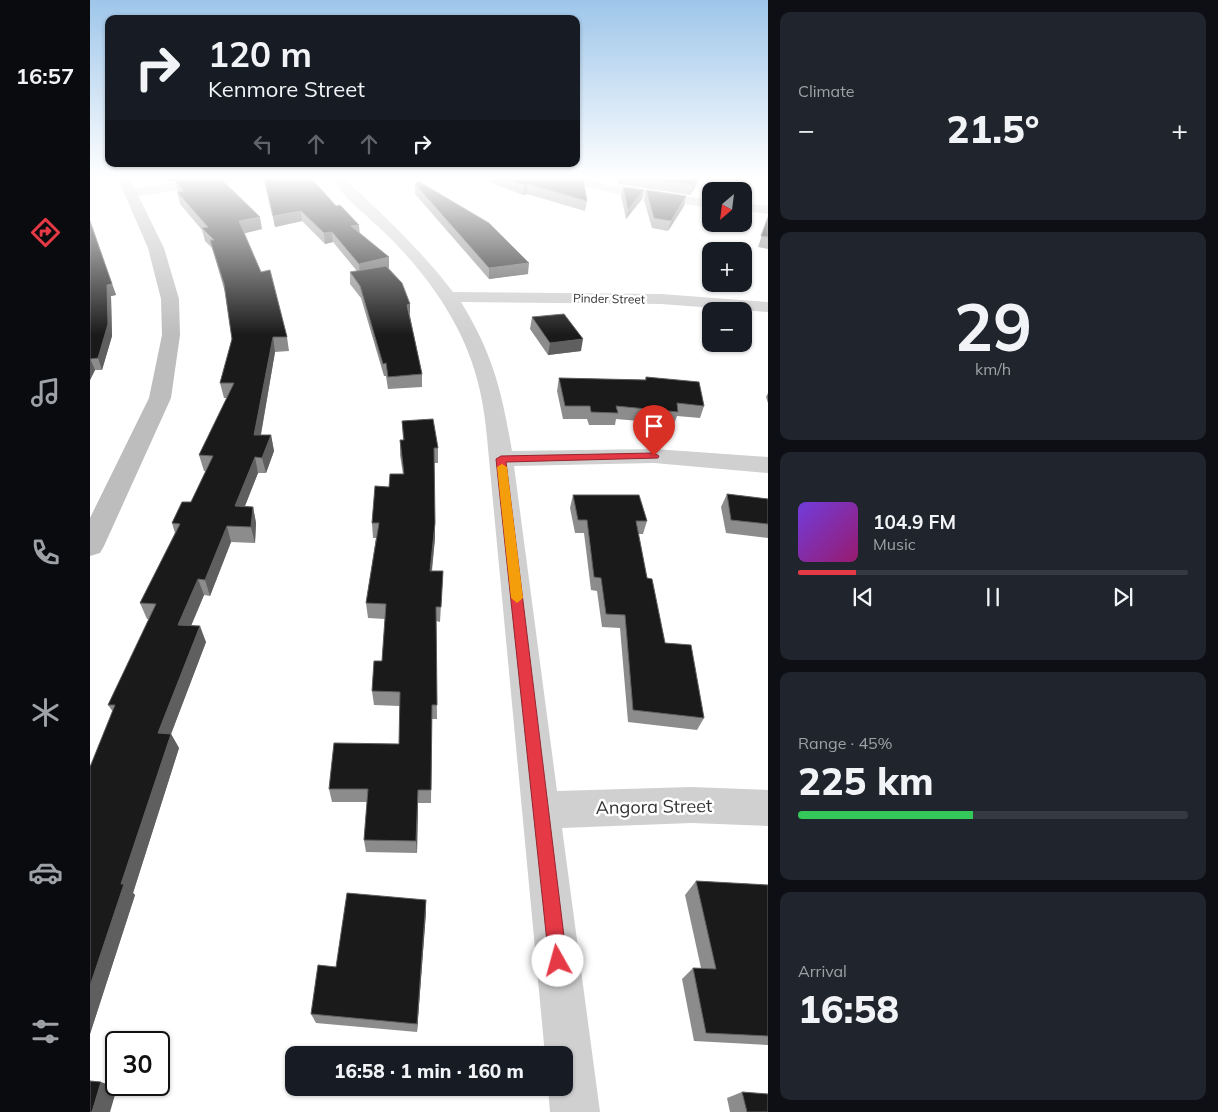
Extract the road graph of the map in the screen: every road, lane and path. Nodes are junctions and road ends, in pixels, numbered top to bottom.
1 (147, 231) edge
2 (392, 231) edge
3 (449, 297) junction
4 (768, 307) edge
5 (501, 459) junction
6 (768, 466) edge
7 (90, 546) edge
8 (768, 808) edge
9 (540, 810) junction
10 (575, 1112) edge

1 - 7 street
2 - 3 street
3 - 4 street, Pinder Street
3 - 5 street
5 - 6 street
5 - 9 street
8 - 9 street, Angora Street
9 - 10 street

